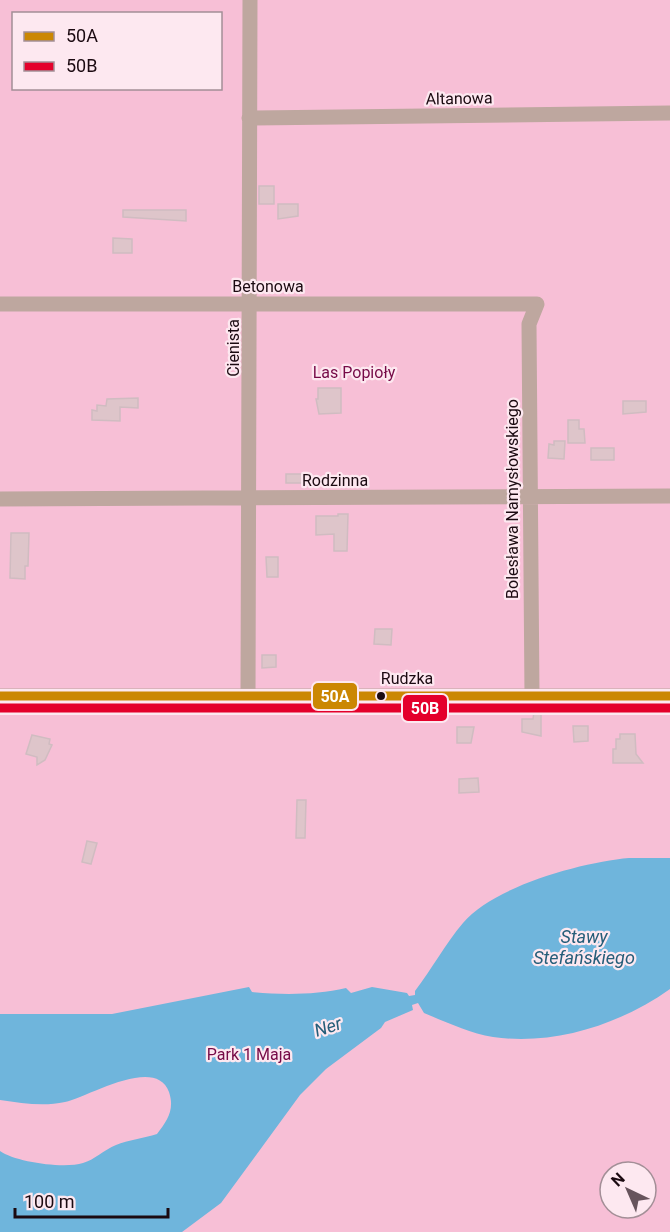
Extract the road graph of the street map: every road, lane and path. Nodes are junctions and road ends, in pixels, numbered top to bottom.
1 (250, 0) edge
2 (670, 113) edge
3 (249, 118) junction
4 (0, 304) edge
5 (250, 304) junction
6 (537, 304) joint
7 (670, 496) edge
8 (529, 497) junction
9 (250, 498) junction
10 (0, 499) edge
11 (0, 696) edge
12 (249, 696) junction
13 (532, 696) junction
14 (670, 696) edge

1 - 3 street, Cienista
2 - 3 street, Altanowa
3 - 5 street, Cienista
4 - 5 street, Betonowa
5 - 6 street, Betonowa
5 - 9 street, Cienista
6 - 8 street, Bolesława Namysłowskiego
7 - 8 street, Rodzinna
8 - 9 street, Rodzinna
8 - 13 street, Bolesława Namysłowskiego
9 - 10 street, Rodzinna
9 - 12 street, Cienista
11 - 12 street, Rudzka
12 - 13 street, Rudzka
13 - 14 street, Rudzka

